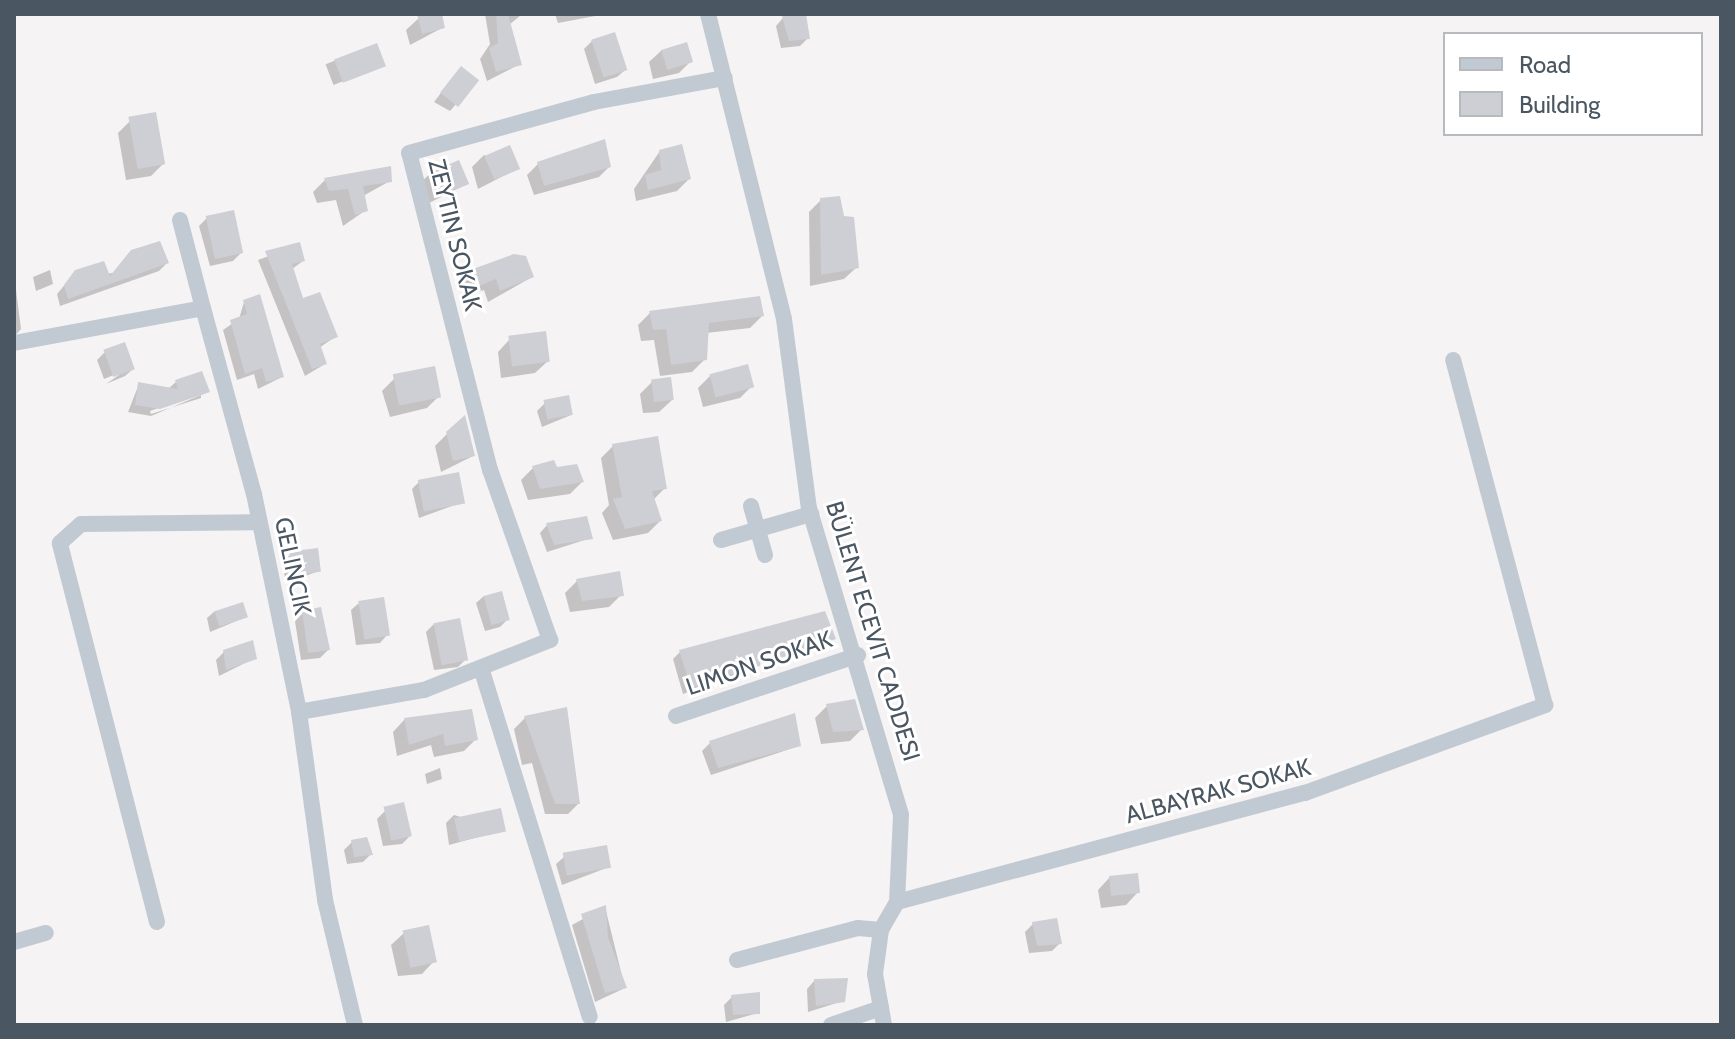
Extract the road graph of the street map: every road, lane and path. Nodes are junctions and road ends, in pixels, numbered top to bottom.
1 (708, 14) edge
2 (725, 78) junction
3 (180, 220) dead end
4 (203, 308) junction
5 (14, 343) edge
6 (1453, 360) dead end
7 (751, 506) dead end
8 (811, 514) junction
9 (259, 522) junction
10 (759, 529) junction
11 (721, 540) dead end
12 (765, 555) dead end
13 (858, 655) junction
14 (482, 671) junction
15 (299, 712) junction
16 (676, 716) dead end
17 (897, 902) junction
18 (157, 922) dead end
19 (881, 930) junction
20 (46, 933) dead end
21 (14, 942) edge
22 (737, 960) dead end
23 (881, 1008) junction
24 (590, 1017) dead end
25 (355, 1025) edge
26 (831, 1025) edge
27 (884, 1025) edge

1 - 2 street, BÜLENT ECEVIT CADDESI
2 - 8 street, BÜLENT ECEVIT CADDESI
2 - 14 street, ZEYTIN SOKAK
3 - 4 street, GELINCIK
4 - 5 street
4 - 9 street, GELINCIK
6 - 17 street, ALBAYRAK SOKAK
7 - 10 street
8 - 10 street
8 - 13 street, BÜLENT ECEVIT CADDESI
9 - 15 street, GELINCIK
9 - 18 street
10 - 11 street
10 - 12 street
13 - 16 street, LIMON SOKAK
13 - 17 street, BÜLENT ECEVIT CADDESI
14 - 15 street
14 - 24 street
15 - 25 street, GELINCIK
17 - 19 street, BÜLENT ECEVIT CADDESI
19 - 22 street
19 - 23 street, BÜLENT ECEVIT CADDESI
20 - 21 street
23 - 26 street
23 - 27 street, BÜLENT ECEVIT CADDESI

